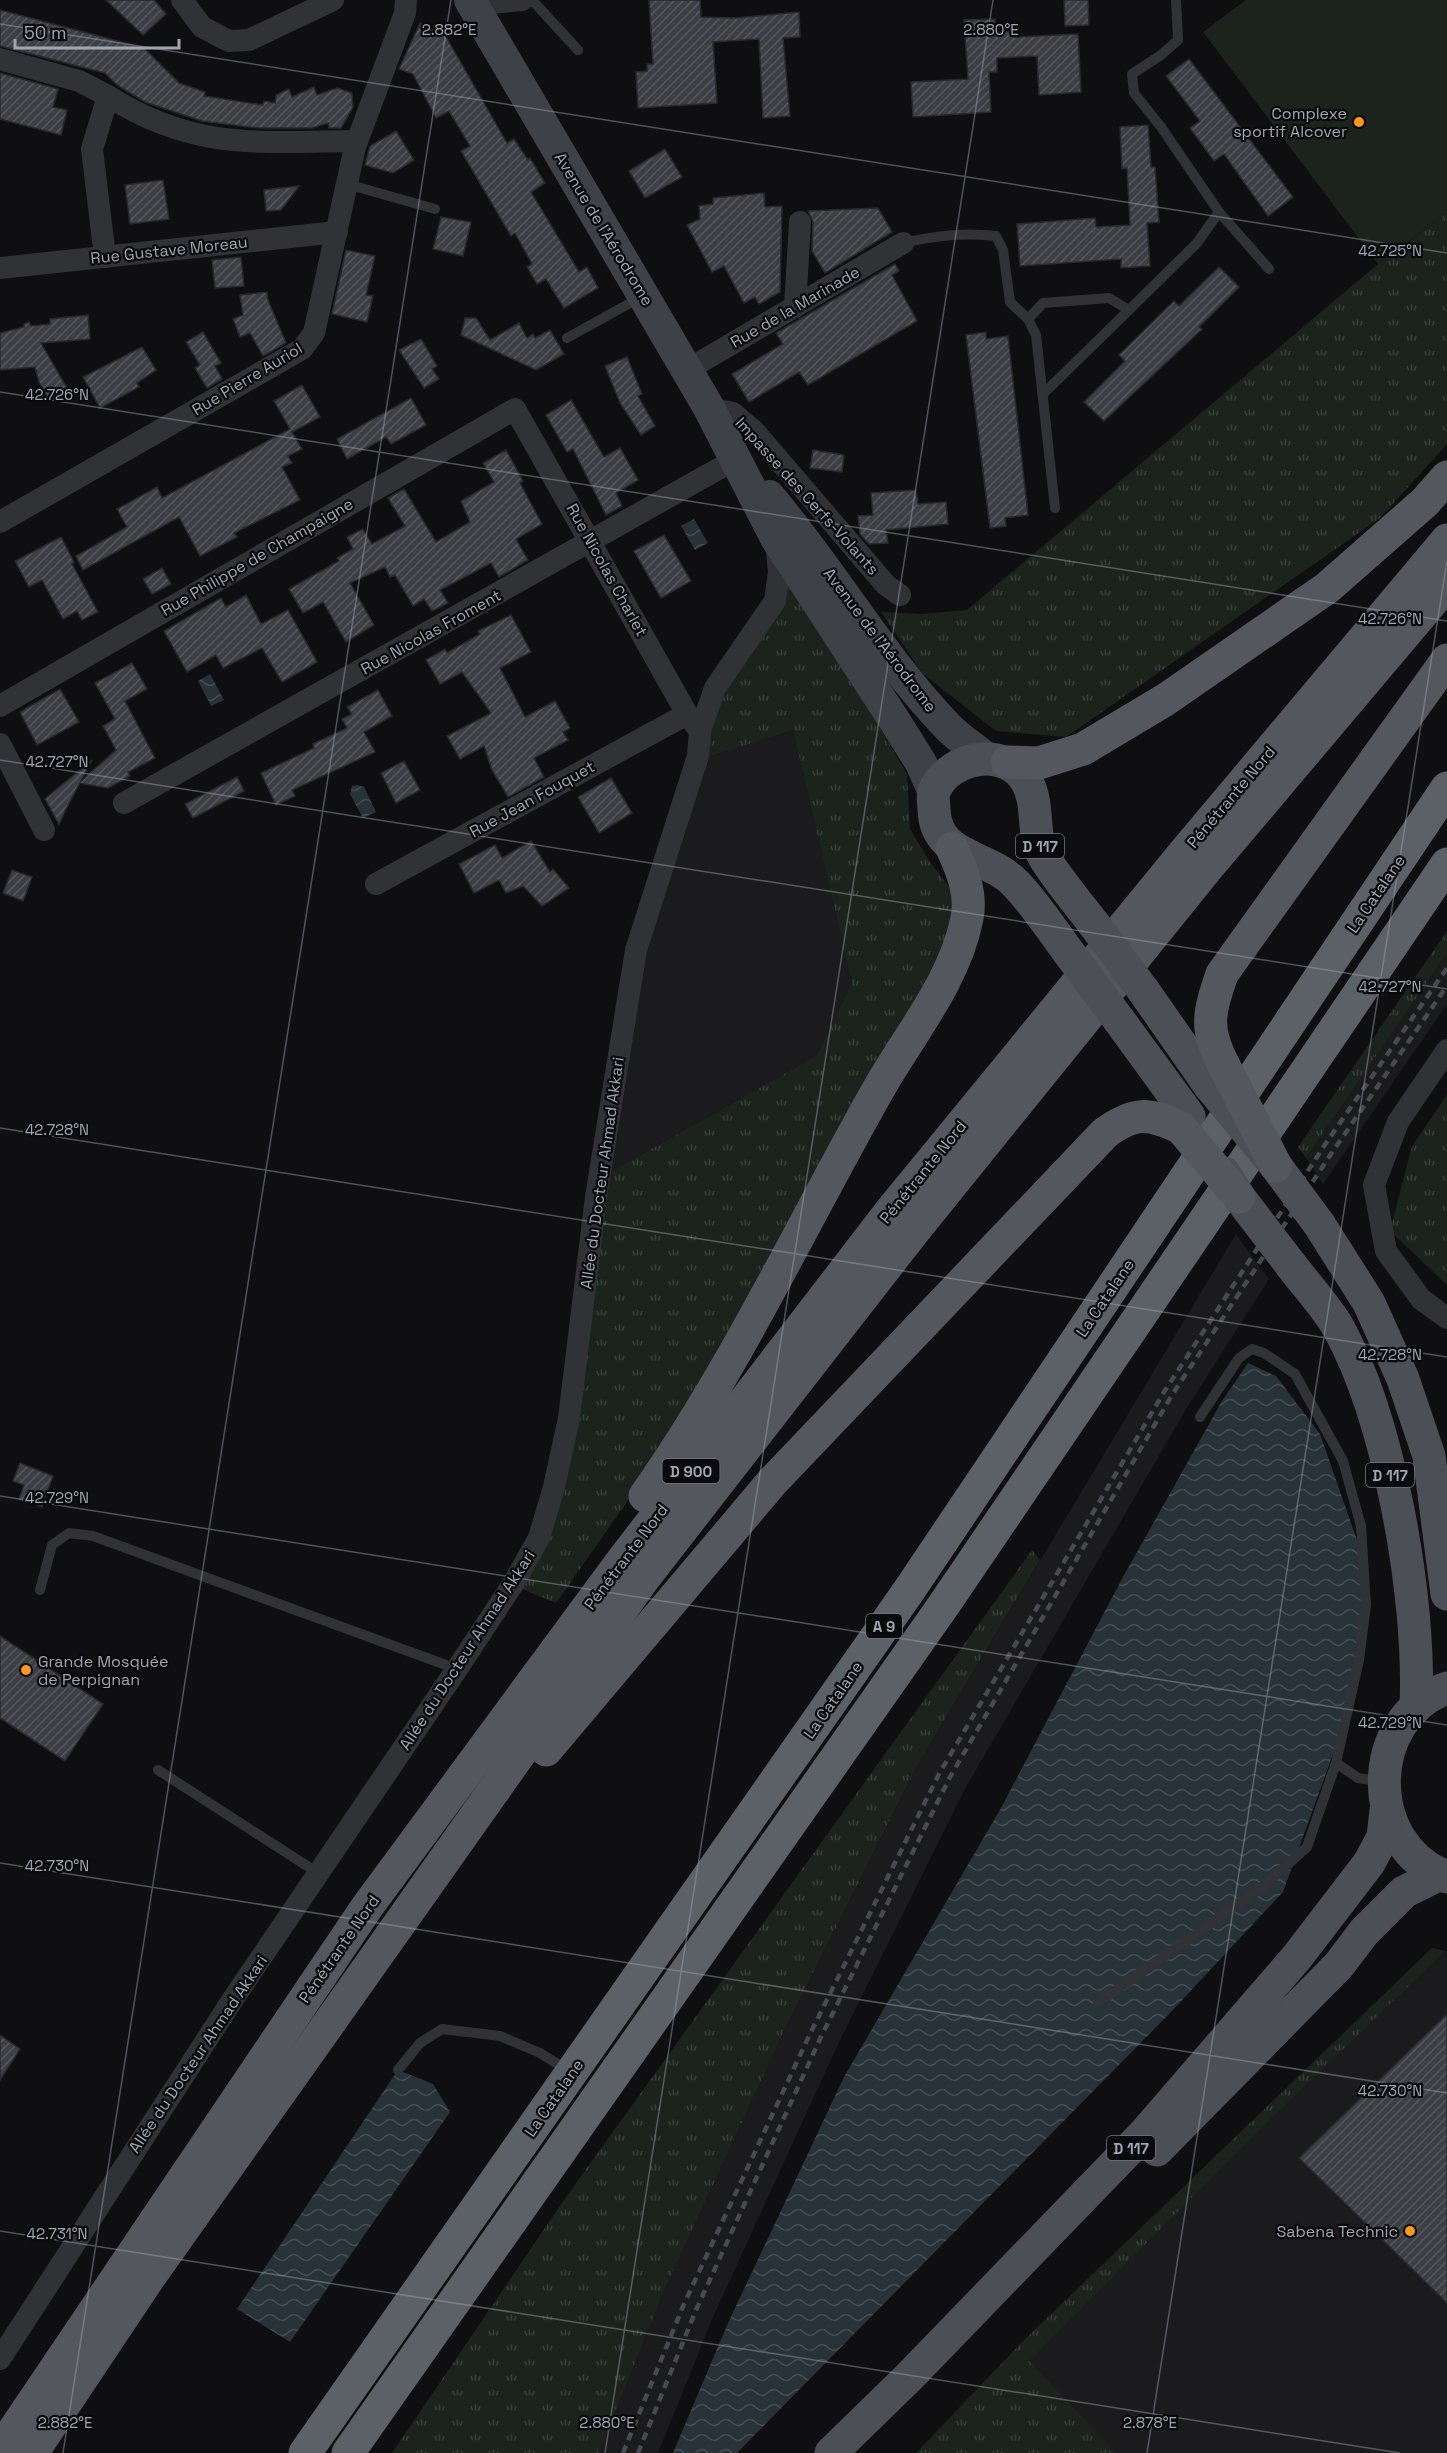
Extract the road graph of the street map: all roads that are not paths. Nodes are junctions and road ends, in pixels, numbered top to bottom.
1 (182, 0) edge
2 (333, 0) edge
3 (406, 0) edge
4 (522, 0) edge
5 (532, 0) edge
6 (1176, 0) edge
7 (471, 3) edge
8 (578, 50) dead end
9 (0, 59) edge
10 (108, 96) junction
11 (357, 141) junction
12 (347, 184) junction
13 (435, 209) dead end
14 (1219, 212) junction
15 (800, 222) dead end
16 (338, 232) junction
17 (903, 243) joint
18 (105, 257) junction
19 (0, 268) edge
20 (1269, 268) dead end
21 (644, 295) junction
22 (795, 307) junction
23 (1129, 310) junction
24 (1028, 319) junction
25 (567, 338) dead end
26 (687, 370) junction
27 (1043, 394) junction
28 (710, 408) junction
29 (514, 409) joint
30 (736, 459) junction
31 (1447, 477) edge
32 (1054, 508) dead end
33 (0, 522) edge
34 (776, 538) junction
35 (1447, 540) edge
36 (591, 542) junction
37 (1447, 584) edge
38 (900, 595) dead end
39 (1447, 660) edge
40 (0, 706) edge
41 (694, 722) junction
42 (0, 744) edge
43 (996, 760) junction
44 (1447, 788) edge
45 (934, 793) junction
46 (124, 804) dead end
47 (44, 830) dead end
48 (952, 848) junction
49 (1447, 864) edge
50 (376, 884) dead end
51 (1447, 1050) edge
52 (1217, 1076) junction
53 (1185, 1122) junction
54 (1276, 1166) joint
55 (1239, 1197) joint
56 (1447, 1318) edge
57 (1200, 1417) dead end
58 (40, 1590) dead end
59 (1447, 1594) edge
60 (457, 1670) junction
61 (1447, 1688) edge
62 (1416, 1707) junction
63 (1336, 1764) junction
64 (158, 1770) dead end
65 (1384, 1796) junction
66 (318, 1874) junction
67 (1443, 1876) edge
68 (367, 1907) junction
69 (1098, 2003) dead end
70 (398, 2070) dead end
71 (572, 2073) junction
72 (148, 2279) junction
73 (0, 2359) edge
74 (0, 2451) edge
75 (32, 2453) edge
76 (305, 2453) edge
77 (348, 2453) edge
78 (831, 2453) edge
79 (855, 2453) edge

1 - 2 street
3 - 11 street, Rue Pierre Auriol
4 - 7 street
5 - 8 lane
6 - 14 lane
7 - 21 main road, Avenue de l'Aérodrome
9 - 10 street
10 - 11 street
10 - 18 street
11 - 12 street, Rue Pierre Auriol
12 - 13 lane
12 - 16 street, Rue Pierre Auriol
14 - 20 lane
14 - 23 lane
15 - 22 street
16 - 18 street, Rue Gustave Moreau
16 - 33 street, Rue Pierre Auriol
17 - 22 street, Rue de la Marinade
17 - 24 lane
18 - 19 street, Rue Gustave Moreau
21 - 25 lane
21 - 26 main road, Avenue de l'Aérodrome
22 - 26 street, Rue de la Marinade
23 - 24 lane
23 - 27 lane
24 - 27 lane
26 - 28 main road, Avenue de l'Aérodrome
27 - 32 lane
28 - 30 main road, Avenue de l'Aérodrome
28 - 38 street, Impasse des Cerfs-Volants
29 - 36 street, Rue Nicolas Charlet
29 - 40 street, Rue Philippe de Champaigne
30 - 34 main road, Avenue de l'Aérodrome
30 - 36 street, Rue Nicolas Froment
30 - 43 main road, Avenue de l'Aérodrome / D 117
31 - 43 highway
34 - 41 street, Allée du Docteur Ahmad Akkari
34 - 45 main road, Avenue de l'Aérodrome
35 - 68 highway, Pénétrante Nord / D 900
36 - 41 street, Rue Nicolas Charlet
36 - 46 street, Rue Nicolas Froment
37 - 72 highway, Pénétrante Nord / D 900
39 - 52 highway
41 - 50 street, Rue Jean Fouquet
41 - 60 street, Allée du Docteur Ahmad Akkari
42 - 47 street
43 - 45 main road
43 - 52 main road, D 117, bridge
44 - 71 highway, La Catalane / A 9
45 - 48 main road
48 - 53 main road, D 117, bridge
48 - 68 highway
49 - 77 highway, A 9
51 - 56 street
52 - 54 highway, bridge
53 - 55 highway, bridge
53 - 72 highway
54 - 59 main road, D 117, bridge
55 - 62 main road, D 117, bridge
57 - 63 lane
58 - 60 lane
60 - 66 street, Allée du Docteur Ahmad Akkari
61 - 62 main road
62 - 65 main road
63 - 65 lane
63 - 69 lane
64 - 66 lane
65 - 67 main road
65 - 78 main road, D 117
66 - 73 street, Allée du Docteur Ahmad Akkari
67 - 79 main road, D 117
68 - 74 highway, Pénétrante Nord / D 900
70 - 71 lane
71 - 76 highway, La Catalane / A 9
72 - 75 highway, Pénétrante Nord / D 900

